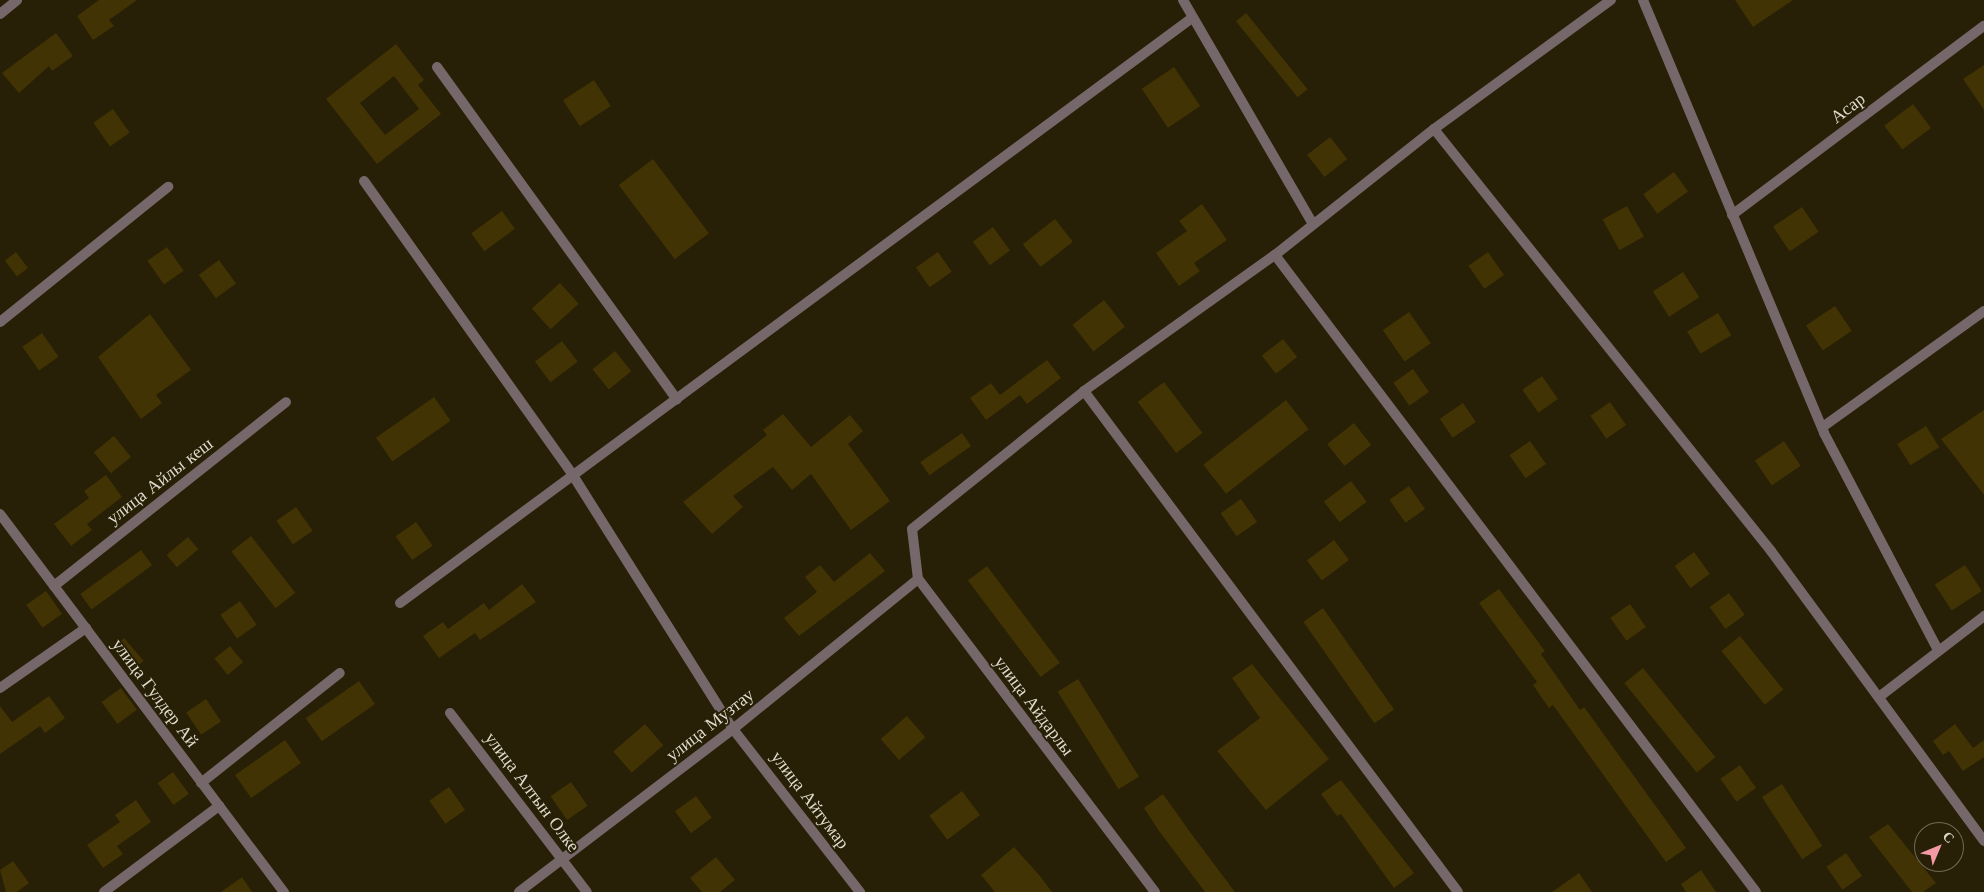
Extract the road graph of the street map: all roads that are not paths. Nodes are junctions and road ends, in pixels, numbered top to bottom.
1 (17, 0) edge
2 (1183, 0) edge
3 (1611, 0) edge
4 (1643, 0) edge
5 (0, 14) edge
6 (1192, 18) junction
7 (1984, 26) edge
8 (438, 67) dead end
9 (1434, 129) junction
10 (364, 181) dead end
11 (168, 186) dead end
12 (1732, 215) junction
13 (1313, 224) junction
14 (1275, 255) junction
15 (1984, 311) edge
16 (0, 322) edge
17 (1084, 390) junction
18 (677, 400) junction
19 (286, 402) dead end
20 (1824, 426) junction
21 (574, 477) junction
22 (0, 514) edge
23 (918, 580) junction
24 (54, 586) junction
25 (400, 603) dead end
26 (1984, 616) edge
27 (86, 628) junction
28 (1938, 650) junction
29 (340, 673) dead end
30 (0, 688) edge
31 (1879, 697) junction
32 (450, 713) dead end
33 (734, 729) junction
34 (201, 783) junction
35 (219, 806) junction
36 (1984, 841) edge
37 (562, 859) junction
38 (104, 892) edge
39 (284, 892) edge
40 (519, 892) edge
41 (587, 892) edge
42 (860, 892) edge
43 (1155, 892) edge
44 (1458, 892) edge
45 (1756, 892) edge

1 - 5 street
2 - 6 street
3 - 9 street
4 - 12 street
6 - 13 street
6 - 18 street
7 - 12 street, Асар
8 - 18 street
9 - 13 street
9 - 31 street
10 - 21 street, улица Айтумар
11 - 16 street
12 - 20 street
13 - 14 street
14 - 17 street
14 - 45 street
15 - 20 street
17 - 23 street
17 - 44 street
18 - 21 street
19 - 24 street, улица Айлы кеш
20 - 28 street
21 - 25 street
21 - 33 street, улица Айтумар
22 - 24 street, улица Гулдер Ай
23 - 33 street, улица Музтау
23 - 43 street, улица Айдарлы
24 - 27 street, улица Гулдер Ай
26 - 28 street
27 - 30 street
27 - 34 street, улица Гулдер Ай
28 - 31 street
29 - 34 street
31 - 36 street
32 - 37 street, улица Алтын Олке
33 - 37 street, улица Музтау
33 - 42 street, улица Айтумар
34 - 35 street, улица Гулдер Ай
35 - 38 street
35 - 39 street, улица Гулдер Ай
37 - 40 street, улица Музтау
37 - 41 street, улица Алтын Олке

